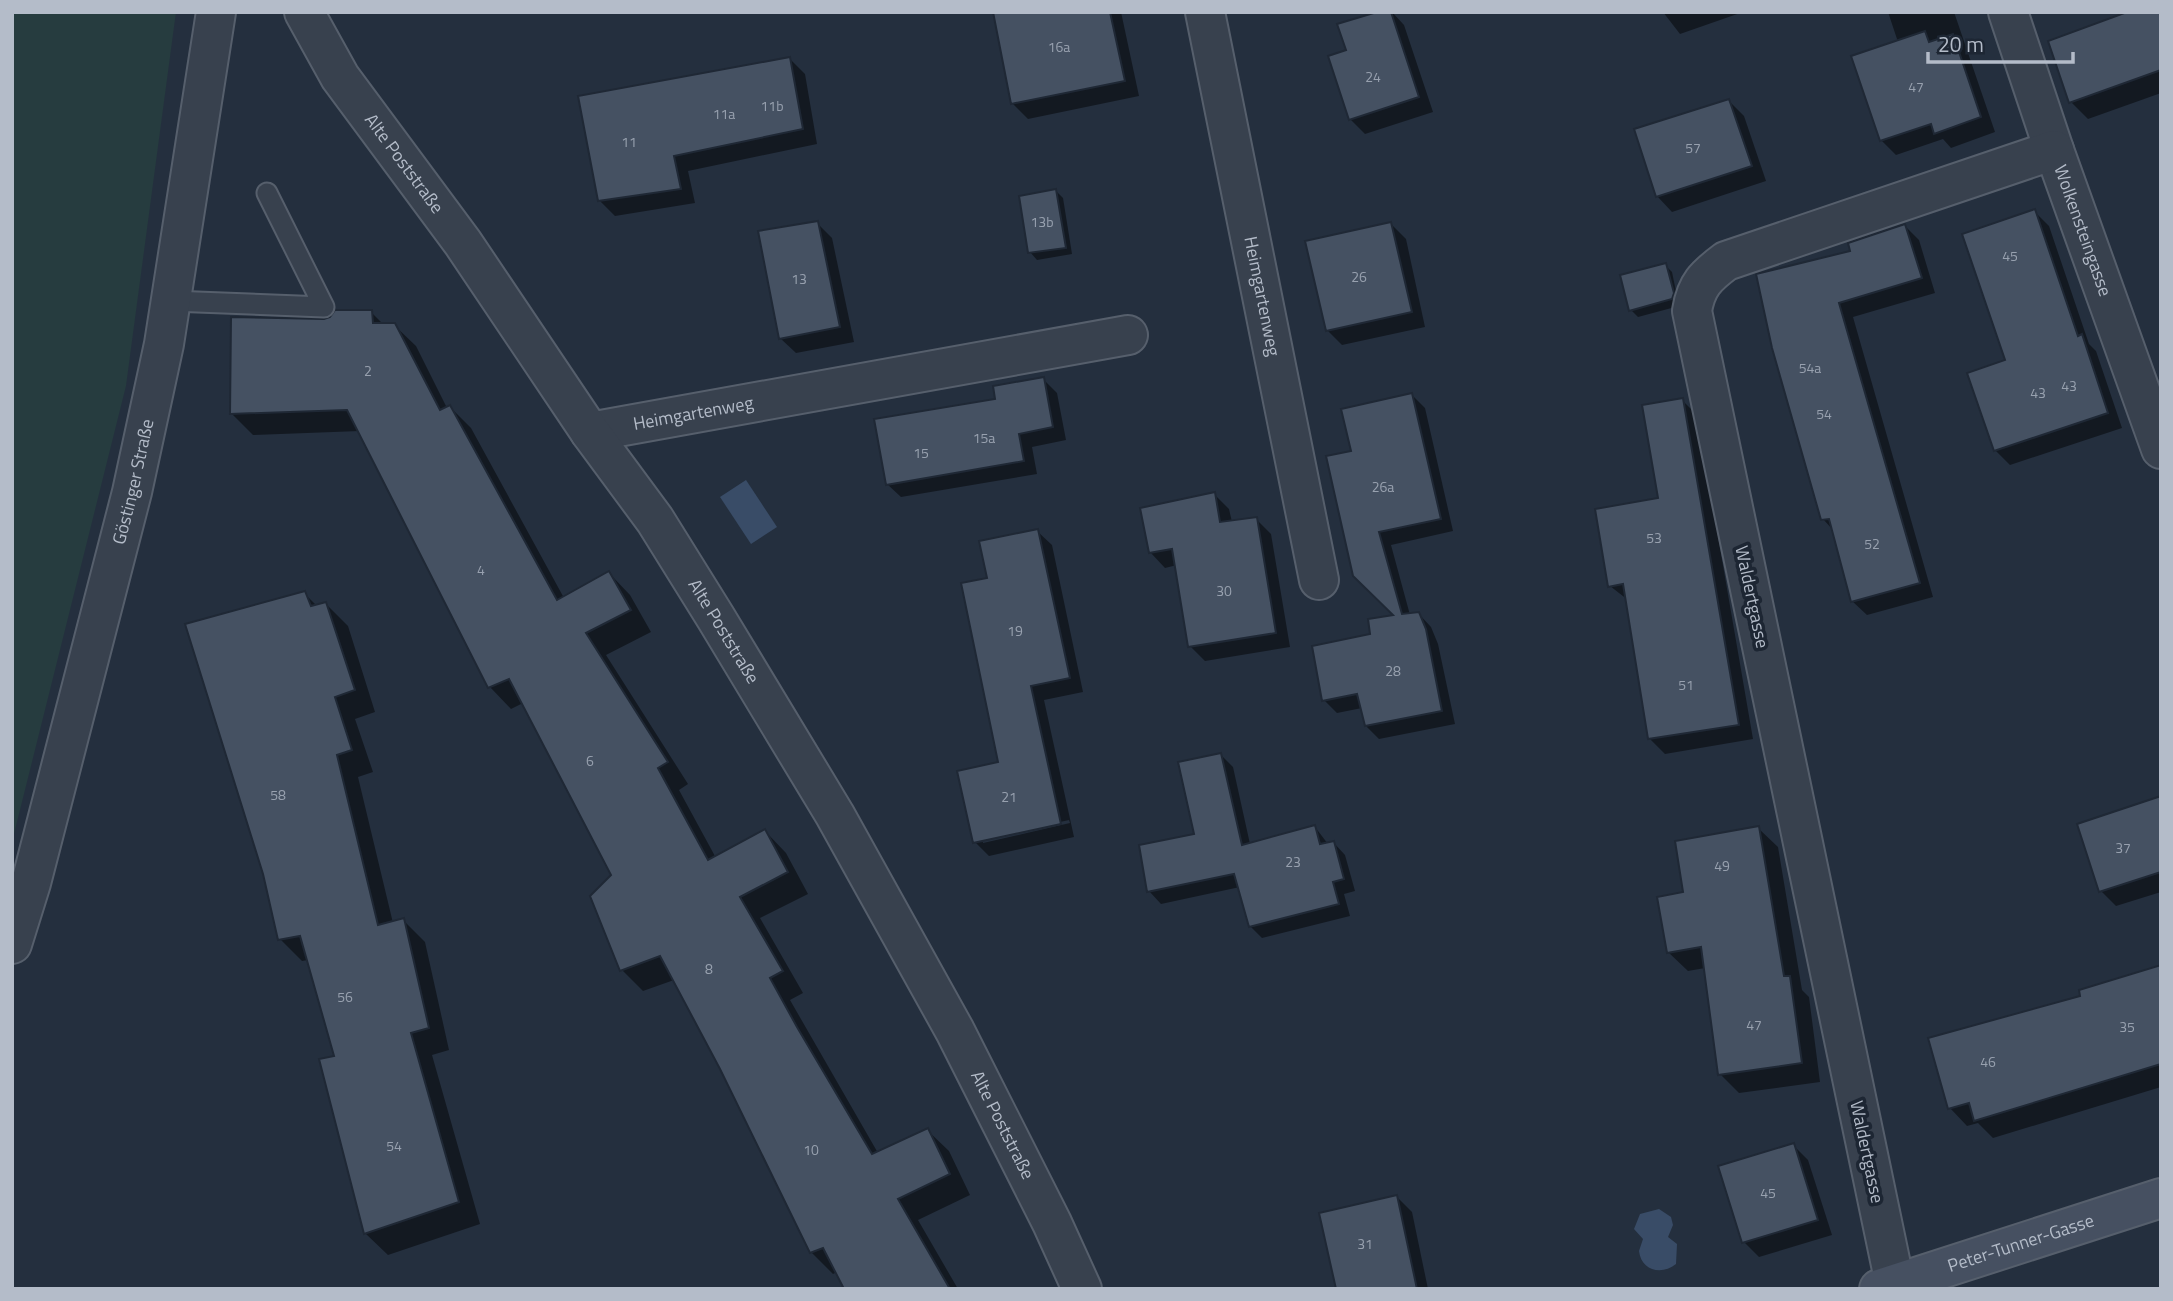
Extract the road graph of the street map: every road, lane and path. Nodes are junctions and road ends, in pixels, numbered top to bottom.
1 (216, 12) edge
2 (304, 12) edge
3 (1205, 12) edge
4 (2008, 12) edge
5 (2054, 150) junction
6 (267, 193) dead end
7 (171, 301) junction
8 (1128, 335) dead end
9 (590, 432) junction
10 (2161, 449) edge
11 (1319, 580) dead end
12 (12, 944) edge
13 (2161, 1198) edge
14 (1887, 1286) edge
15 (1082, 1289) edge

1 - 7 street, Göstinger Straße
2 - 9 street, Alte Poststraße
3 - 11 street, Heimgartenweg
4 - 5 street, Wolkensteingasse
5 - 10 street, Wolkensteingasse
5 - 14 street, Waldertgasse
6 - 7 lane
7 - 12 street, Göstinger Straße
8 - 9 street, Heimgartenweg
9 - 15 street, Alte Poststraße
13 - 14 main road, Peter-Tunner-Gasse

